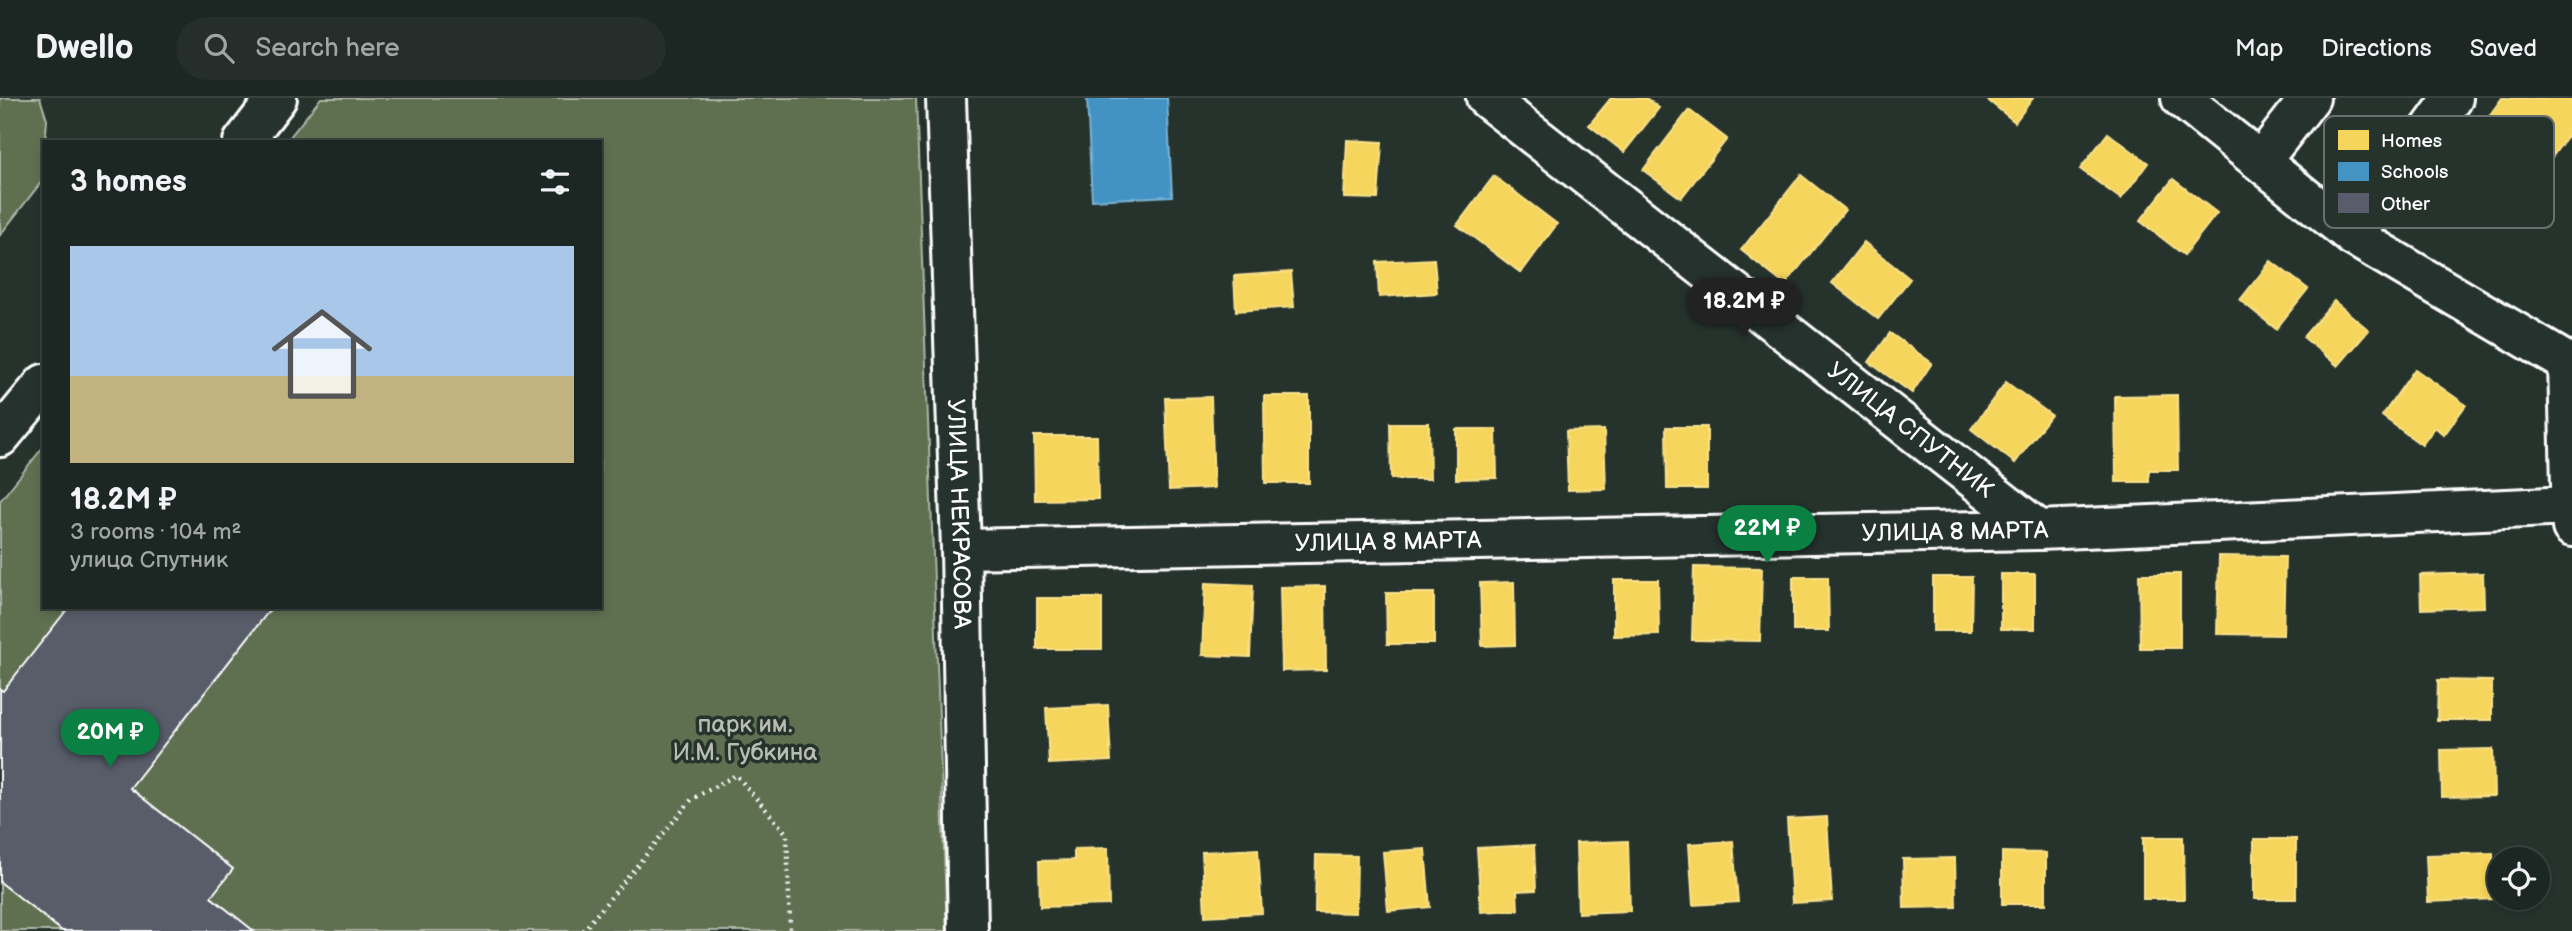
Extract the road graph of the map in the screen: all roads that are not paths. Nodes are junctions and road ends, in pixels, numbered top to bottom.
1 (277, 98) edge
2 (946, 98) edge
3 (1486, 98) edge
4 (2181, 98) edge
5 (2310, 98) edge
6 (2453, 98) edge
7 (2440, 116) edge
8 (245, 140) edge
9 (2261, 161) junction
10 (2324, 212) edge
11 (2343, 228) edge
12 (2359, 228) edge
13 (2353, 236) junction
14 (2570, 361) edge
15 (42, 386) edge
16 (0, 437) edge
17 (2571, 517) edge
18 (2039, 530) junction
19 (961, 549) junction
20 (968, 931) edge

1 - 8 street
2 - 19 street, УЛИЦА НЕКРАСОВА
3 - 18 street, УЛИЦА СПУТНИК
4 - 9 street
5 - 9 street
6 - 7 street
9 - 10 street
11 - 13 street
12 - 13 street
13 - 14 street
14 - 17 street
15 - 16 street
17 - 18 street, УЛИЦА 8 МАРТА
18 - 19 street, УЛИЦА 8 МАРТА
19 - 20 street, УЛИЦА НЕКРАСОВА

